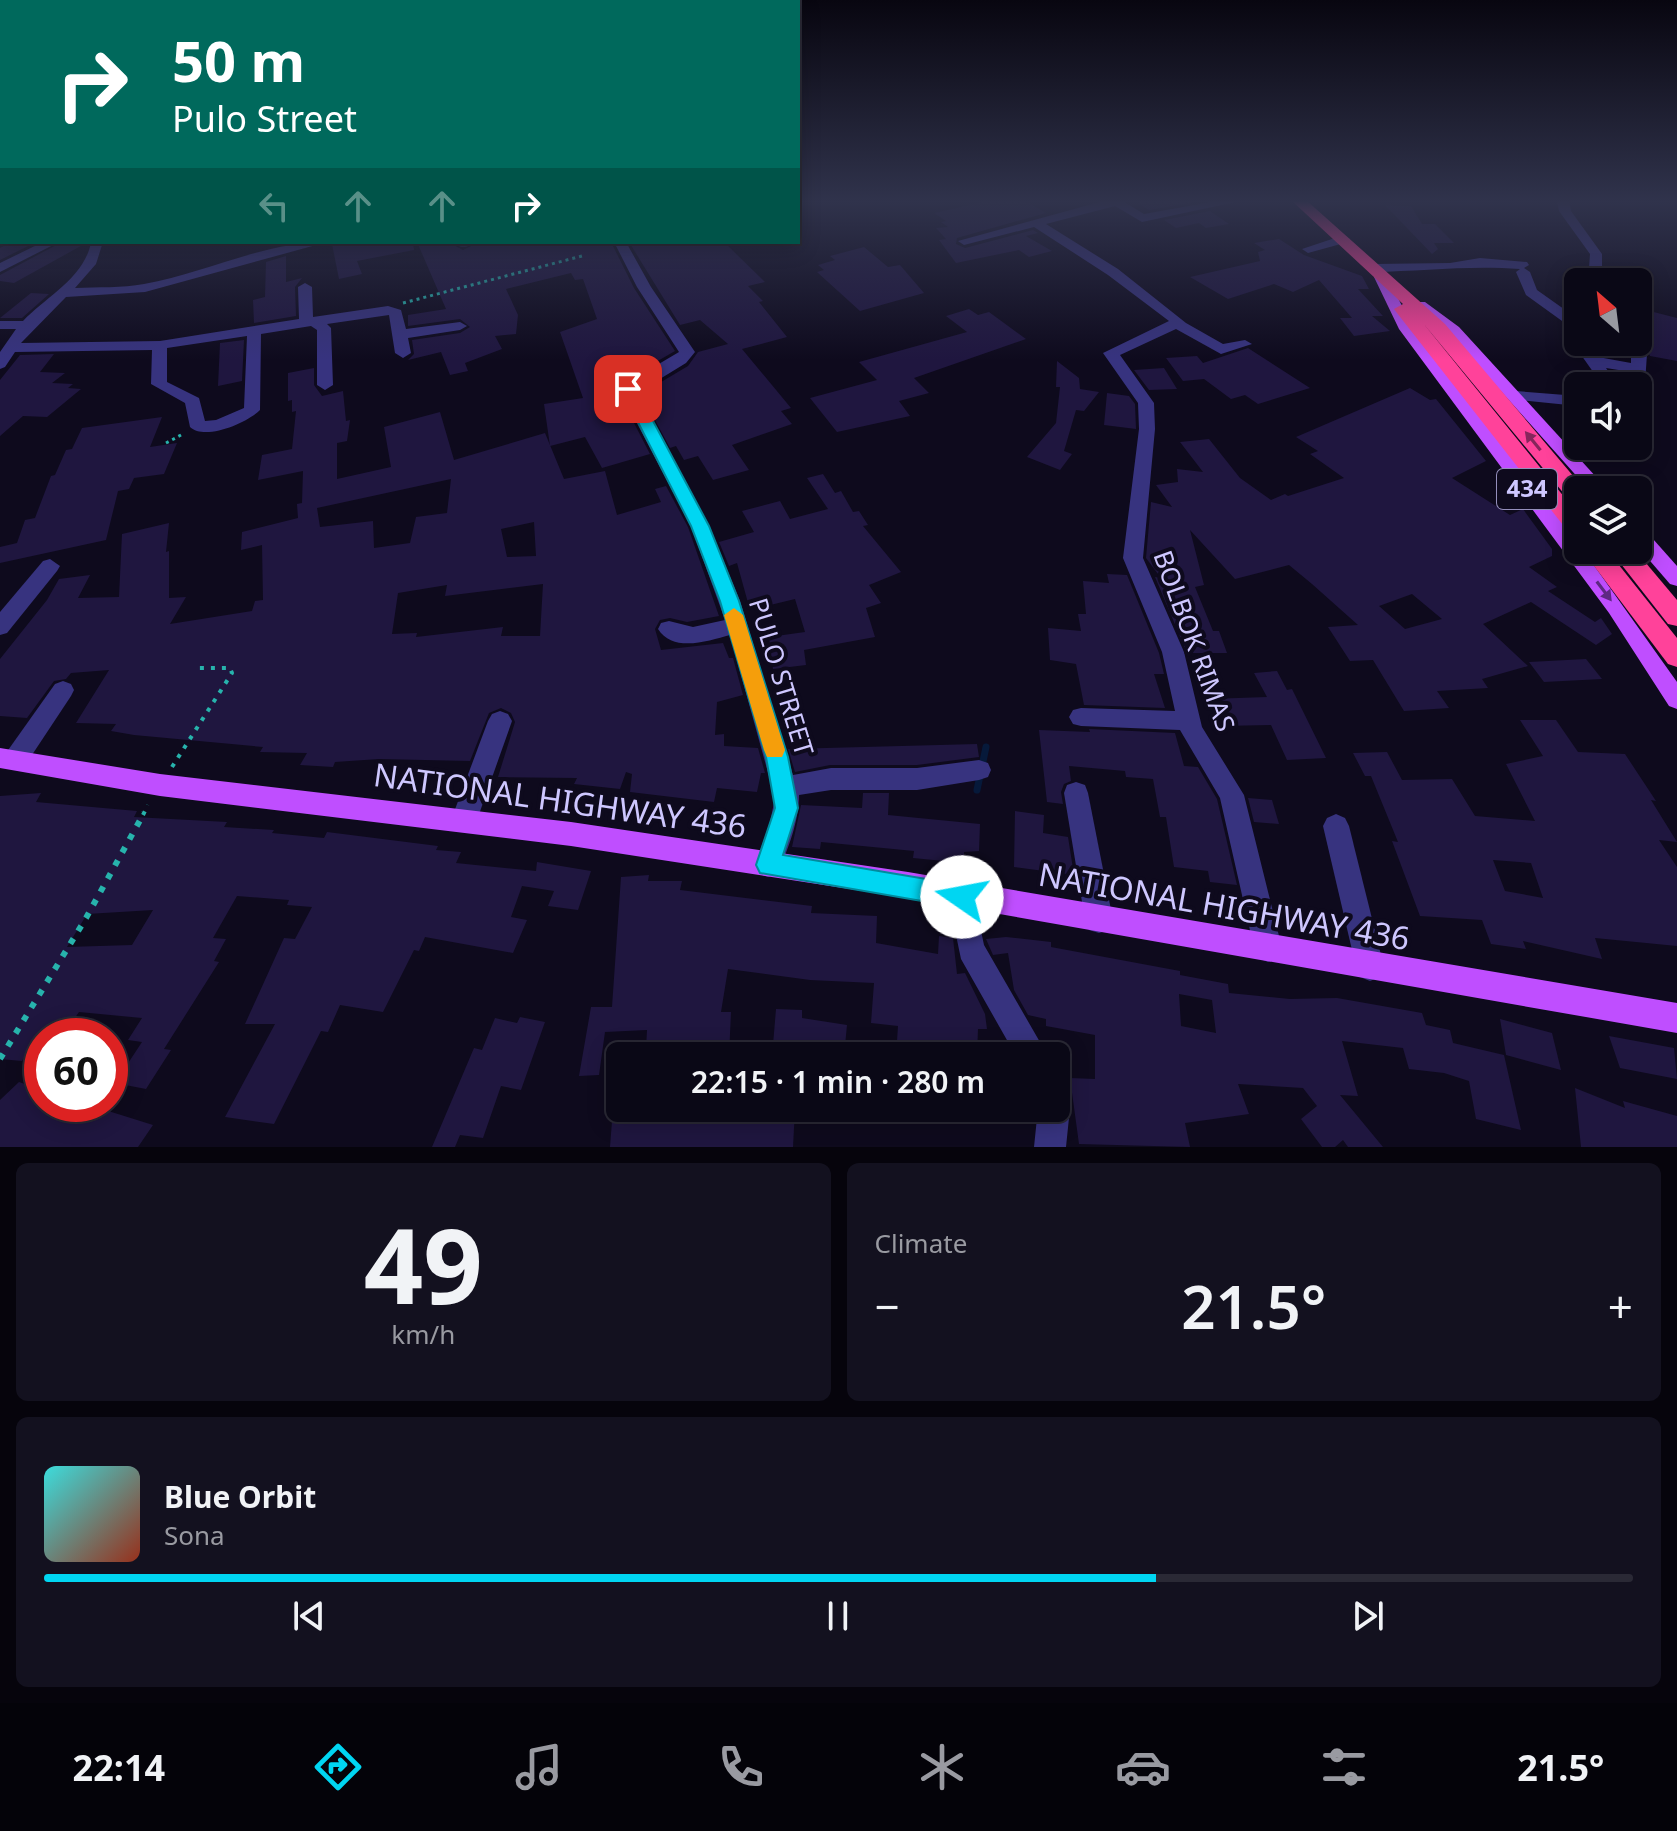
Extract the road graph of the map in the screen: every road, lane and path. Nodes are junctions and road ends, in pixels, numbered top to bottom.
1 (30, 254) edge
2 (96, 254) edge
3 (268, 254) edge
4 (626, 254) edge
5 (1084, 254) edge
6 (1359, 254) edge
7 (582, 256) dead end
8 (0, 268) edge
9 (1377, 272) junction
10 (305, 287) dead end
11 (62, 293) junction
12 (375, 311) junction
13 (1564, 315) edge
14 (310, 322) junction
15 (1178, 324) junction
16 (0, 325) edge
17 (27, 325) junction
18 (460, 326) dead end
19 (400, 328) junction
20 (254, 332) junction
21 (1245, 344) dead end
22 (160, 345) junction
23 (10, 348) junction
24 (403, 353) dead end
25 (1589, 356) edge
26 (1639, 356) edge
27 (1592, 361) junction
28 (0, 364) edge
29 (1639, 369) joint
30 (1600, 372) edge
31 (325, 385) dead end
32 (1516, 396) junction
33 (1564, 400) edge
34 (1587, 476) edge
35 (1564, 479) edge
36 (1564, 511) edge
37 (1652, 551) edge
38 (1605, 564) edge
39 (1633, 564) edge
40 (50, 566) dead end
41 (1677, 579) edge
42 (1677, 617) edge
43 (737, 625) junction
44 (0, 627) edge
45 (669, 629) dead end
46 (1677, 657) edge
47 (197, 668) dead end
48 (63, 690) dead end
49 (1677, 700) edge
50 (1081, 717) dead end
51 (500, 721) dead end
52 (1190, 721) junction
53 (8, 759) edge
54 (979, 770) dead end
55 (160, 785) junction
56 (785, 787) junction
57 (1076, 793) dead end
58 (464, 820) junction
59 (1336, 826) dead end
60 (768, 865) junction
61 (962, 897) junction
62 (1099, 920) junction
63 (1268, 948) junction
64 (1370, 967) junction
65 (1677, 1018) edge
66 (1025, 1042) edge
67 (0, 1059) edge
68 (1053, 1122) edge
69 (1050, 1147) edge

1 - 8 street
2 - 11 street
3 - 11 street
4 - 43 street, PULO STREET
5 - 15 street
6 - 9 highway, 434
7 - 12 path
9 - 13 street
9 - 32 main road, 434
35 -> 9 highway, 434
9 - 36 highway, 434
9 -> 49 main road, 434
10 - 14 street
11 - 17 street
12 - 14 street
12 - 19 street
14 - 20 street
14 - 31 street
15 - 21 street
15 - 52 street, BOLBOK RIMAS
16 - 17 street
17 - 23 street
18 - 19 street
19 - 24 street
20 - 22 street
20 - 22 street
22 - 23 street
23 - 28 street
25 - 27 street
26 - 29 street
27 - 29 street
27 - 30 street
32 - 33 street
32 - 34 main road, 434
37 - 41 main road
38 - 46 highway
39 - 42 highway
40 - 44 street
43 - 45 street
43 - 56 street, PULO STREET
47 - 55 path
48 - 53 street
50 - 52 street
51 - 58 street
52 - 63 street, BOLBOK RIMAS
53 - 55 main road, NATIONAL HIGHWAY 436
54 - 56 street
55 - 58 main road, NATIONAL HIGHWAY 436
55 - 67 path
56 - 60 street, PULO STREET
57 - 62 street
58 - 60 main road, NATIONAL HIGHWAY 436
59 - 64 street
60 - 61 main road, NATIONAL HIGHWAY 436
61 - 62 main road, NATIONAL HIGHWAY 436
61 - 66 street
62 - 63 main road, NATIONAL HIGHWAY 436
63 - 64 main road, NATIONAL HIGHWAY 436
64 - 65 main road, NATIONAL HIGHWAY 436
68 - 69 street

